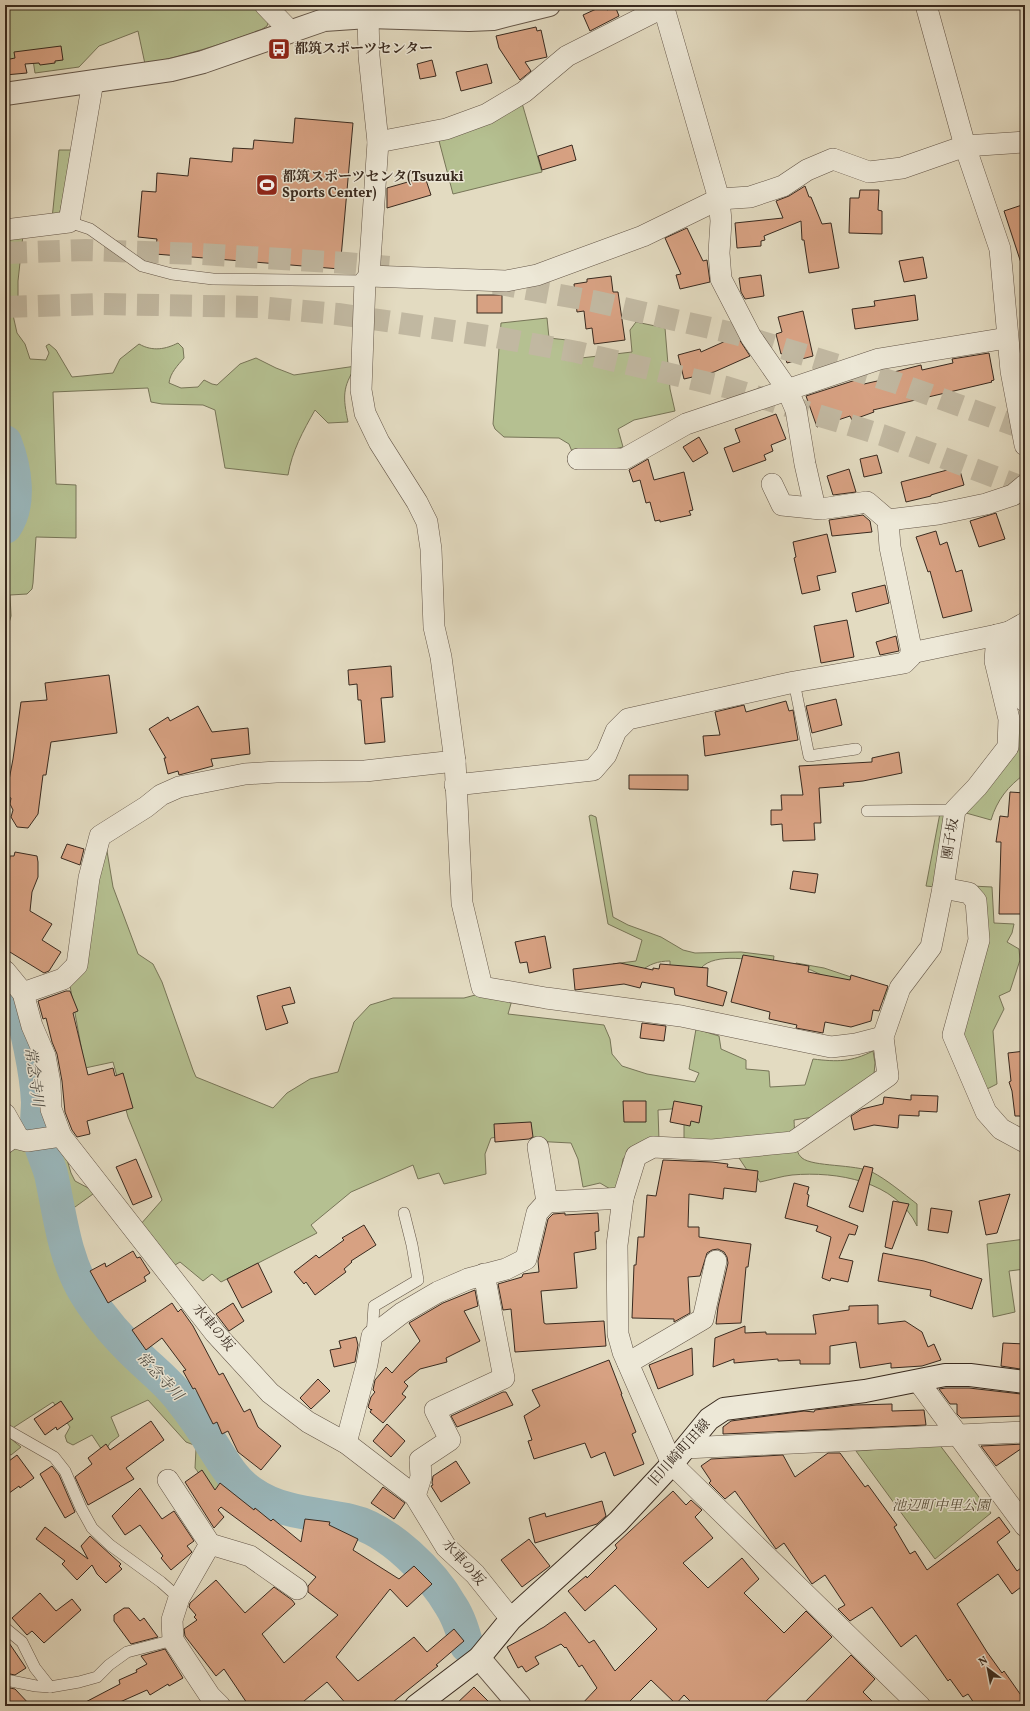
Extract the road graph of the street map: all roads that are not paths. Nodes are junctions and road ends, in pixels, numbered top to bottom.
1 (264, 5) edge
2 (549, 5) edge
3 (926, 5) edge
4 (663, 6) edge
5 (394, 12) edge
6 (368, 18) junction
7 (290, 31) junction
8 (92, 81) junction
9 (5, 94) edge
10 (378, 142) junction
11 (1025, 142) edge
12 (965, 146) junction
13 (719, 199) junction
14 (69, 222) junction
15 (5, 230) edge
16 (367, 279) junction
17 (1007, 338) junction
18 (787, 389) junction
19 (1025, 445) edge
20 (578, 460) dead end
21 (772, 484) dead end
22 (1025, 486) edge
23 (815, 508) junction
24 (888, 520) junction
25 (1011, 630) edge
26 (911, 653) junction
27 (794, 682) junction
28 (1025, 701) edge
29 (856, 749) dead end
30 (455, 761) junction
31 (455, 785) junction
32 (955, 810) junction
33 (867, 811) dead end
34 (943, 888) junction
35 (5, 971) edge
36 (23, 993) junction
37 (883, 1037) junction
38 (5, 1114) edge
39 (31, 1141) edge
40 (1025, 1142) edge
41 (538, 1146) dead end
42 (623, 1198) junction
43 (547, 1202) junction
44 (404, 1213) dead end
45 (716, 1261) dead end
46 (484, 1274) junction
47 (372, 1336) junction
48 (628, 1362) junction
49 (918, 1381) junction
50 (1025, 1382) edge
51 (5, 1430) edge
52 (1025, 1432) edge
53 (958, 1435) junction
54 (346, 1443) junction
55 (679, 1456) junction
56 (168, 1480) dead end
57 (415, 1496) junction
58 (1025, 1526) edge
59 (210, 1544) junction
60 (297, 1589) dead end
61 (179, 1598) junction
62 (511, 1619) junction
63 (5, 1628) edge
64 (173, 1640) junction
65 (479, 1658) junction
66 (6, 1680) dead end
67 (50, 1687) junction
68 (220, 1706) edge
69 (416, 1706) edge
70 (520, 1706) edge
71 (920, 1706) edge

1 - 7 street
2 - 5 main road
3 - 12 street
4 - 10 street
4 - 13 street
5 - 6 main road
6 - 7 main road
6 - 10 street
7 - 8 main road
8 - 9 main road
8 - 14 street
10 - 16 street
11 - 12 street
12 - 13 street
12 - 17 street
13 - 16 street
13 - 18 street
14 - 15 street
14 - 16 lane
16 - 30 street
17 - 18 street
17 - 19 street
18 - 20 street
18 - 23 street
21 - 23 street
22 - 24 street
23 - 24 street
24 - 26 street
25 - 26 street
25 - 28 street
25 - 32 street, 團子坂
26 - 27 street
27 - 29 lane
27 - 31 street
30 - 31 street
30 - 36 street
31 - 37 street
32 - 33 lane
32 - 34 street, 團子坂
34 - 37 street, 團子坂
34 - 40 street
35 - 36 street, 水車の坂
36 - 39 street, 水車の坂
37 - 42 street
38 - 39 street
39 - 54 street, 水車の坂
41 - 43 street
42 - 43 street
42 - 48 street
43 - 46 street
44 - 47 lane
45 - 48 street
46 - 47 street
46 - 57 street
47 - 54 street
48 - 55 street
49 - 50 main road, 旧川崎町田線
49 - 53 street
49 - 55 main road, 旧川崎町田線
51 - 61 lane
52 - 53 street
53 - 55 street
53 - 58 street
54 - 57 street, 水車の坂
55 - 62 main road, 旧川崎町田線
55 - 71 street
56 - 59 street
57 - 62 street, 水車の坂
59 - 60 street
59 - 61 street
61 - 64 street
62 - 65 main road, 旧川崎町田線
63 - 67 lane
64 - 67 lane
64 - 68 street
65 - 69 main road, 旧川崎町田線
65 - 70 main road
66 - 67 lane

